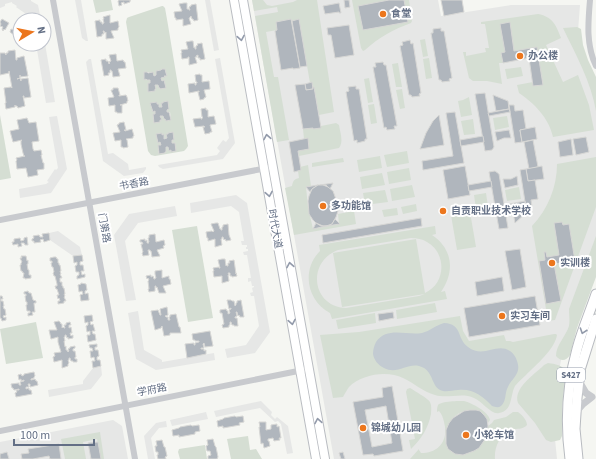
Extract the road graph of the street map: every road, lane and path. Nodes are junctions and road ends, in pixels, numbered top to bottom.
1 (54, 0) edge
2 (234, 0) edge
3 (243, 0) edge
4 (590, 0) edge
5 (596, 66) edge
6 (269, 168) junction
7 (89, 203) junction
8 (0, 220) edge
9 (596, 294) edge
10 (596, 319) edge
11 (309, 369) junction
12 (300, 370) junction
13 (579, 380) junction
14 (594, 397) edge
15 (125, 406) junction
16 (576, 412) junction
17 (0, 431) edge
18 (135, 459) edge
19 (316, 459) edge
20 (325, 459) edge
21 (570, 459) edge
22 (578, 459) edge

1 - 7 street, 门第路
2 -> 6 main road, 时代大道
6 -> 3 main road, 时代大道
4 - 5 street
6 - 7 street, 书香路
11 -> 6 main road, 时代大道
6 -> 12 main road, 时代大道
7 - 8 street, 书香路
7 - 15 street, 门第路
9 -> 21 main road, S427
10 - 13 main road, S427
11 - 12 street, 学府路
20 -> 11 main road, 时代大道
12 - 15 street, 学府路
12 - 19 main road, 时代大道
13 - 14 street
13 - 16 main road, S427
14 - 16 street
15 - 17 street, 学府路
15 - 18 street, 门第路
16 - 22 main road, S427

